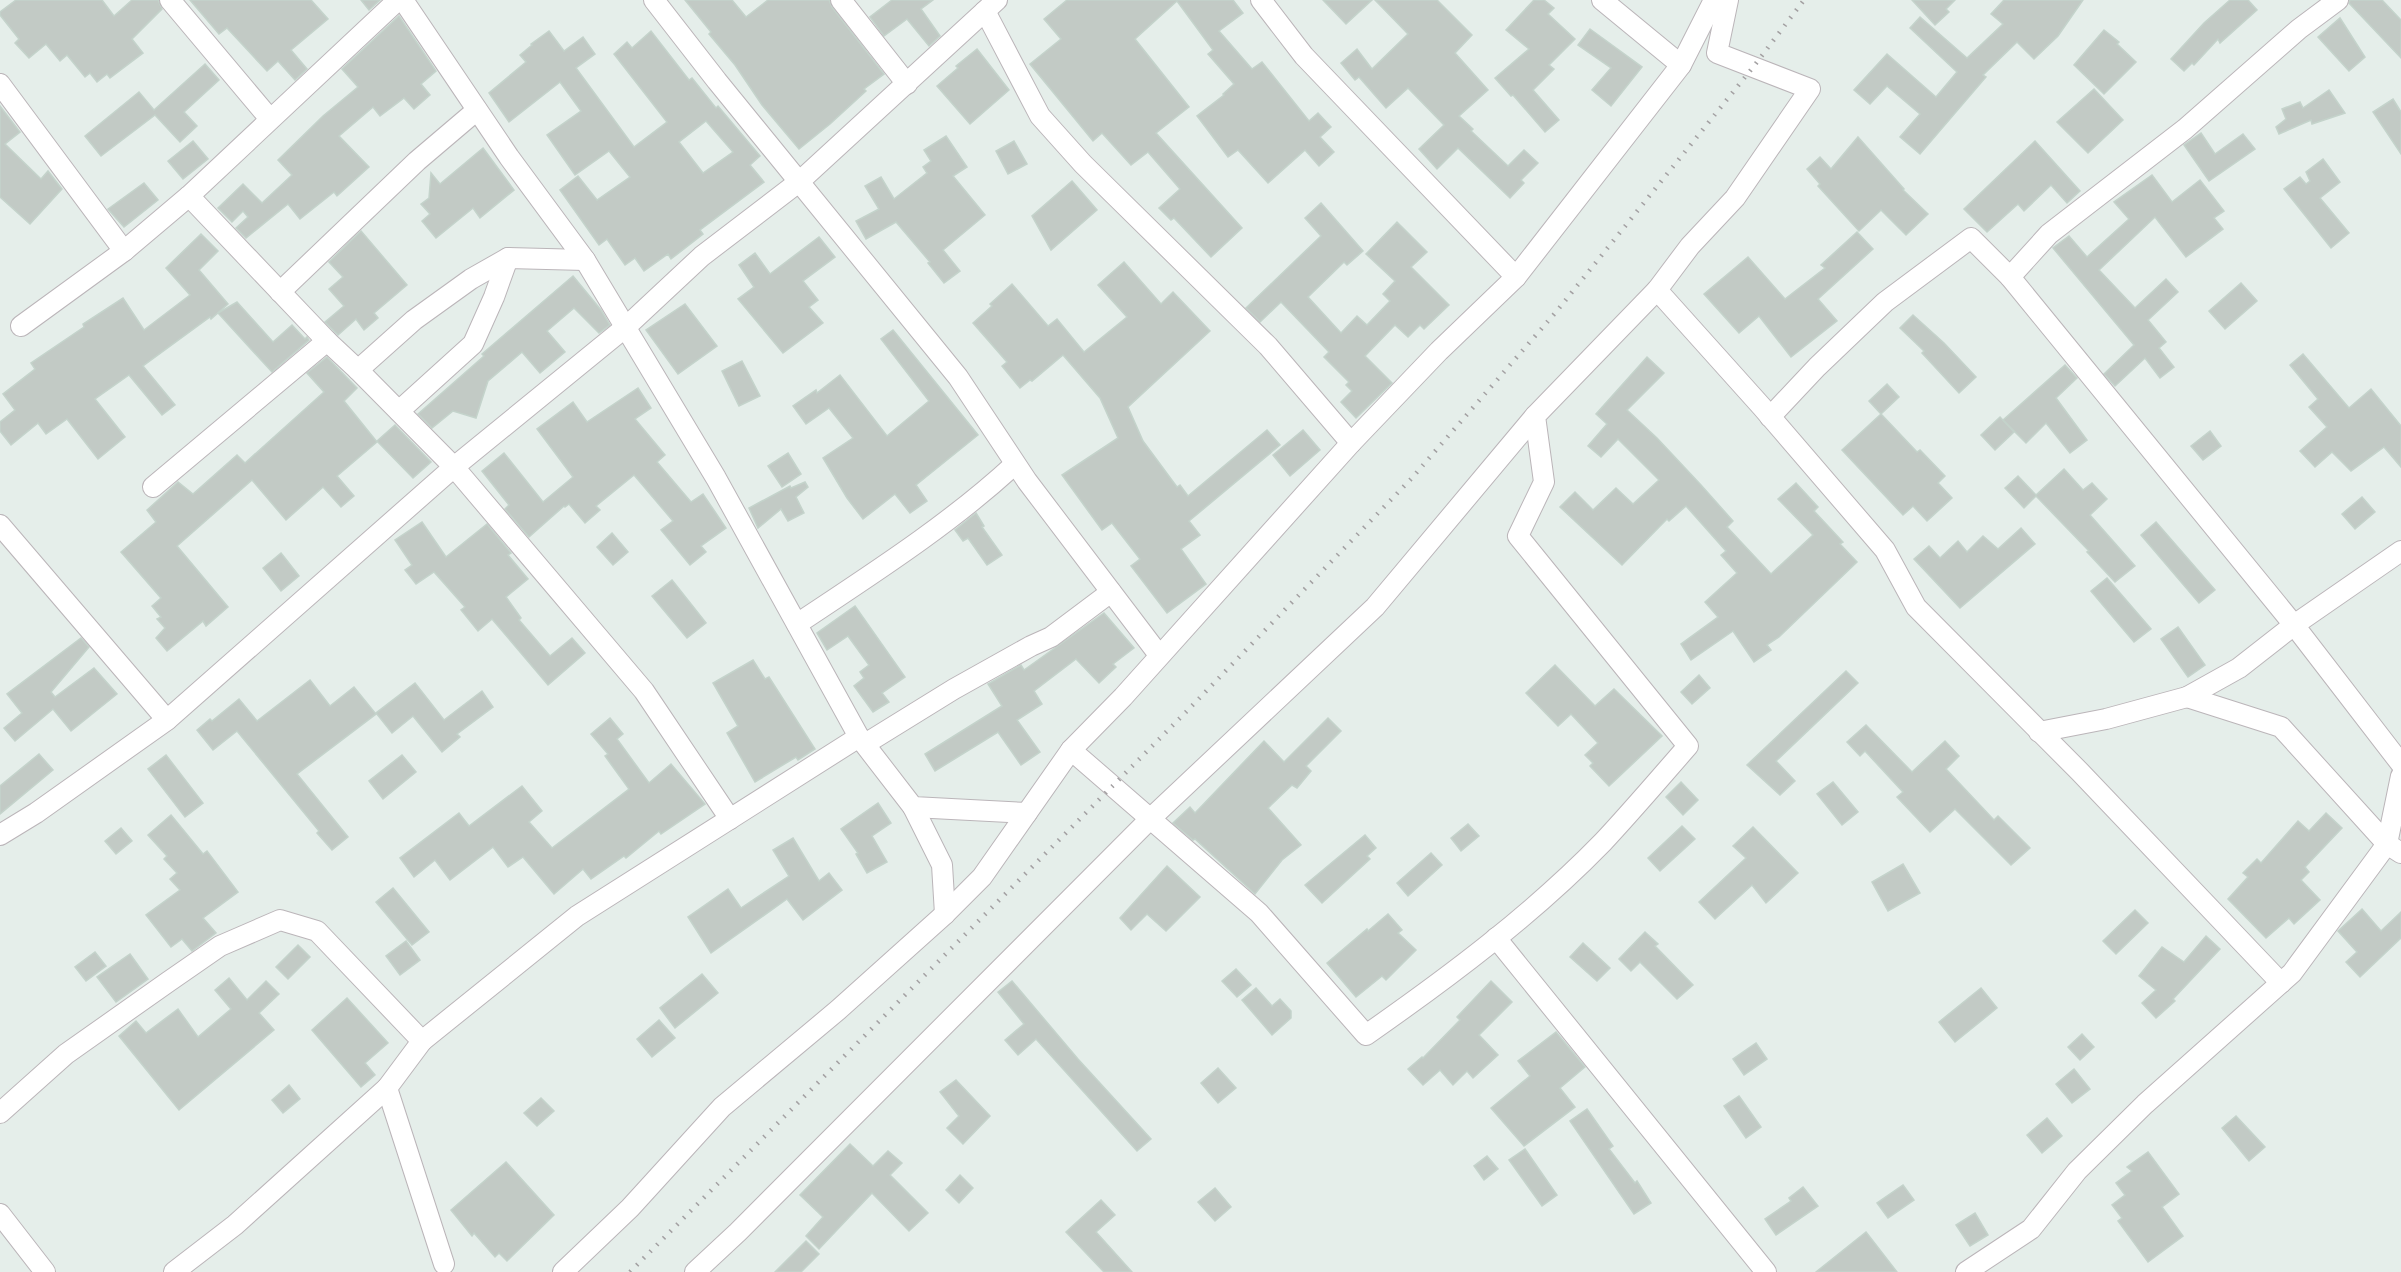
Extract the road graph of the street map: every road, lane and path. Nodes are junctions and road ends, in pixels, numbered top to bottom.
1 (171, 0) edge
2 (398, 0) edge
3 (403, 0) edge
4 (654, 0) edge
5 (841, 0) edge
6 (1261, 0) edge
7 (1602, 0) edge
8 (1714, 0) edge
9 (1728, 0) edge
10 (2338, 0) edge
11 (991, 6) edge
12 (1681, 65) junction
13 (0, 84) edge
14 (907, 84) junction
15 (477, 110) junction
16 (270, 119) junction
17 (800, 181) junction
18 (189, 196) junction
19 (124, 251) junction
20 (508, 258) junction
21 (585, 260) junction
22 (1516, 277) junction
23 (2010, 277) junction
24 (1657, 290) junction
25 (280, 292) junction
26 (21, 326) dead end
27 (627, 326) junction
28 (327, 341) junction
29 (358, 370) junction
30 (399, 411) junction
31 (1535, 416) junction
32 (1770, 417) junction
33 (1351, 443) junction
34 (1016, 464) junction
35 (454, 467) junction
36 (153, 487) dead end
37 (0, 525) edge
38 (2401, 551) edge
39 (1111, 592) junction
40 (797, 624) junction
41 (2294, 625) junction
42 (1159, 655) junction
43 (2187, 697) junction
44 (167, 720) junction
45 (2039, 732) junction
46 (862, 741) junction
47 (1071, 750) junction
48 (2401, 764) edge
49 (2401, 776) edge
50 (913, 807) junction
51 (1027, 813) junction
52 (730, 819) junction
53 (1150, 819) junction
54 (0, 835) edge
55 (2394, 848) edge
56 (945, 914) junction
57 (1496, 938) junction
58 (2281, 983) junction
59 (422, 1041) junction
60 (387, 1088) junction
61 (0, 1113) edge
62 (0, 1214) edge
63 (444, 1264) dead end
64 (45, 1272) edge
65 (174, 1272) edge
66 (563, 1272) edge
67 (695, 1272) edge
68 (1767, 1272) edge
69 (1966, 1272) edge

1 - 16 street
2 - 16 street
3 - 15 street
4 - 17 street
5 - 14 street
6 - 22 street
7 - 12 street
8 - 12 street
9 - 24 street
10 - 23 street
11 - 14 street
11 - 33 street
12 - 22 street
13 - 19 street
14 - 17 street
15 - 21 street
15 - 25 street
16 - 18 street
17 - 27 street
17 - 34 street
18 - 19 street
18 - 25 street
19 - 26 street
20 - 21 street
20 - 29 street
20 - 30 street
21 - 27 street
22 - 33 street
23 - 32 street
23 - 41 street
24 - 31 street
24 - 32 street
25 - 28 street
27 - 35 street
27 - 40 street
28 - 29 street
28 - 36 street
29 - 30 street
30 - 35 street
31 - 53 street
31 - 57 street
32 - 45 street
33 - 42 street
34 - 39 street
34 - 40 street
35 - 44 street
35 - 52 street
37 - 44 street
38 - 41 street
39 - 42 street
39 - 46 street
40 - 46 street
41 - 43 street
41 - 48 street
42 - 47 street
43 - 45 street
43 - 55 street
44 - 54 street
45 - 58 street
46 - 50 street
46 - 52 street
47 - 51 street
47 - 53 street
49 - 55 street
50 - 51 street
50 - 56 street
51 - 56 street
52 - 59 street
53 - 57 street
53 - 67 street
55 - 58 street
56 - 66 street
57 - 68 street
58 - 69 street
59 - 60 street
59 - 61 street
60 - 63 street
60 - 65 street
62 - 64 street

